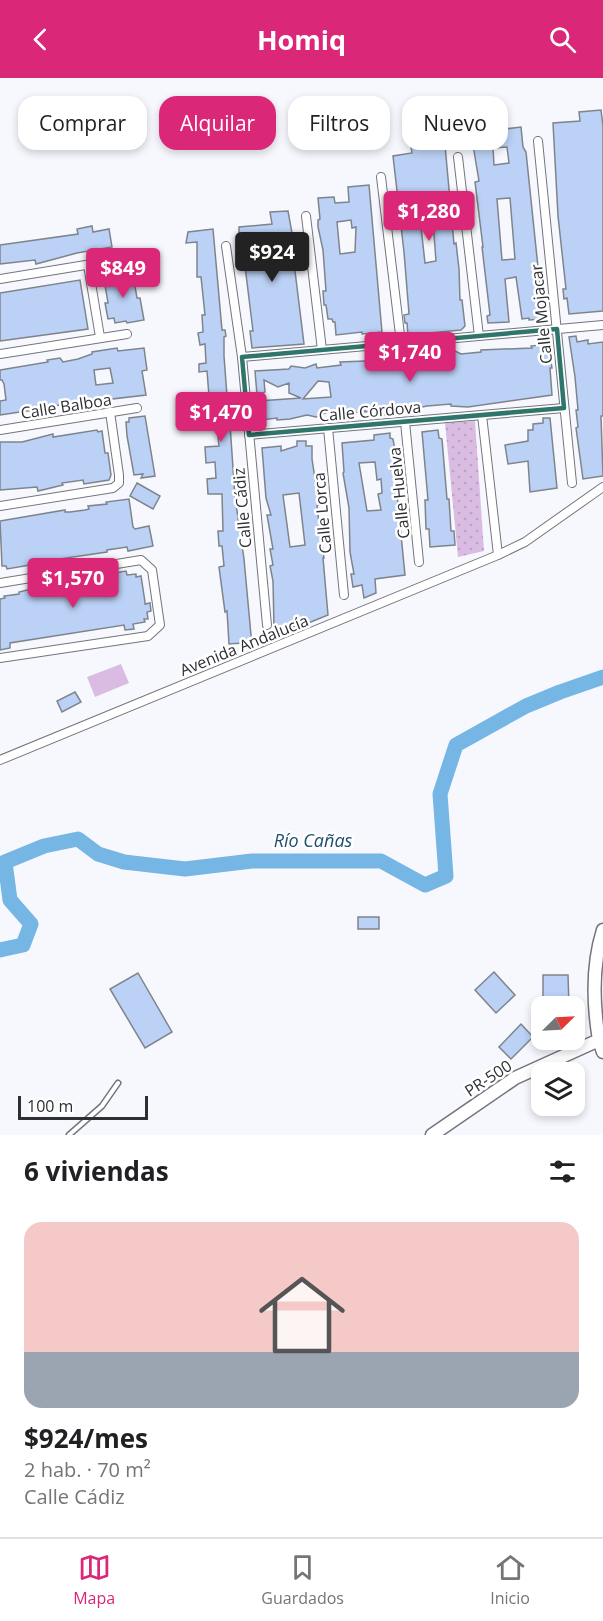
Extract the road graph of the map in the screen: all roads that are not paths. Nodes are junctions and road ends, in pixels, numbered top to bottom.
1 (538, 141) dead end
2 (458, 157) dead end
3 (381, 177) dead end
4 (306, 216) dead end
5 (226, 246) dead end
6 (116, 260) dead end
7 (88, 265) junction
8 (0, 279) edge
9 (603, 325) edge
10 (556, 329) junction
11 (127, 334) dead end
12 (479, 336) junction
13 (100, 337) junction
14 (401, 343) junction
15 (322, 350) junction
16 (0, 354) edge
17 (242, 357) junction
18 (137, 408) dead end
19 (564, 408) junction
20 (110, 412) junction
21 (482, 416) junction
22 (405, 422) junction
23 (328, 428) junction
24 (0, 430) edge
25 (249, 435) junction
26 (572, 483) dead end
27 (603, 487) edge
28 (0, 506) edge
29 (498, 555) junction
30 (419, 562) dead end
31 (0, 583) edge
32 (344, 595) dead end
33 (267, 625) dead end
34 (0, 658) edge
35 (0, 760) edge
36 (603, 930) edge
37 (602, 1044) edge
38 (118, 1083) dead end
39 (69, 1135) edge
40 (432, 1135) edge

1 - 10 street, Calle Mojacar
2 - 12 street
3 - 14 street
4 - 15 street
5 - 17 street, Calle Cádiz
6 - 7 street
7 - 8 street
7 - 13 street
9 - 10 street
10 - 12 street
10 - 19 street, Calle Mojacar
11 - 13 street
12 - 14 street
13 - 16 street
14 - 15 street
15 - 17 street
17 - 25 street, Calle Cádiz
18 - 20 street, Calle Balboa
19 - 21 street, Calle Córdova
19 - 26 street, Calle Mojacar
20 - 24 street, Calle Balboa
20 - 28 street
21 - 22 street, Calle Córdova
21 - 29 street
22 - 23 street, Calle Córdova
22 - 30 street, Calle Huelva
23 - 25 street, Calle Córdova
23 - 32 street, Calle Lorca
25 - 33 street, Calle Cádiz
27 - 29 street, Avenida Andalucía
29 - 35 street, Avenida Andalucía
31 - 34 street
36 - 37 highway
37 - 40 highway, PR-500 / PR-500
38 - 39 lane

